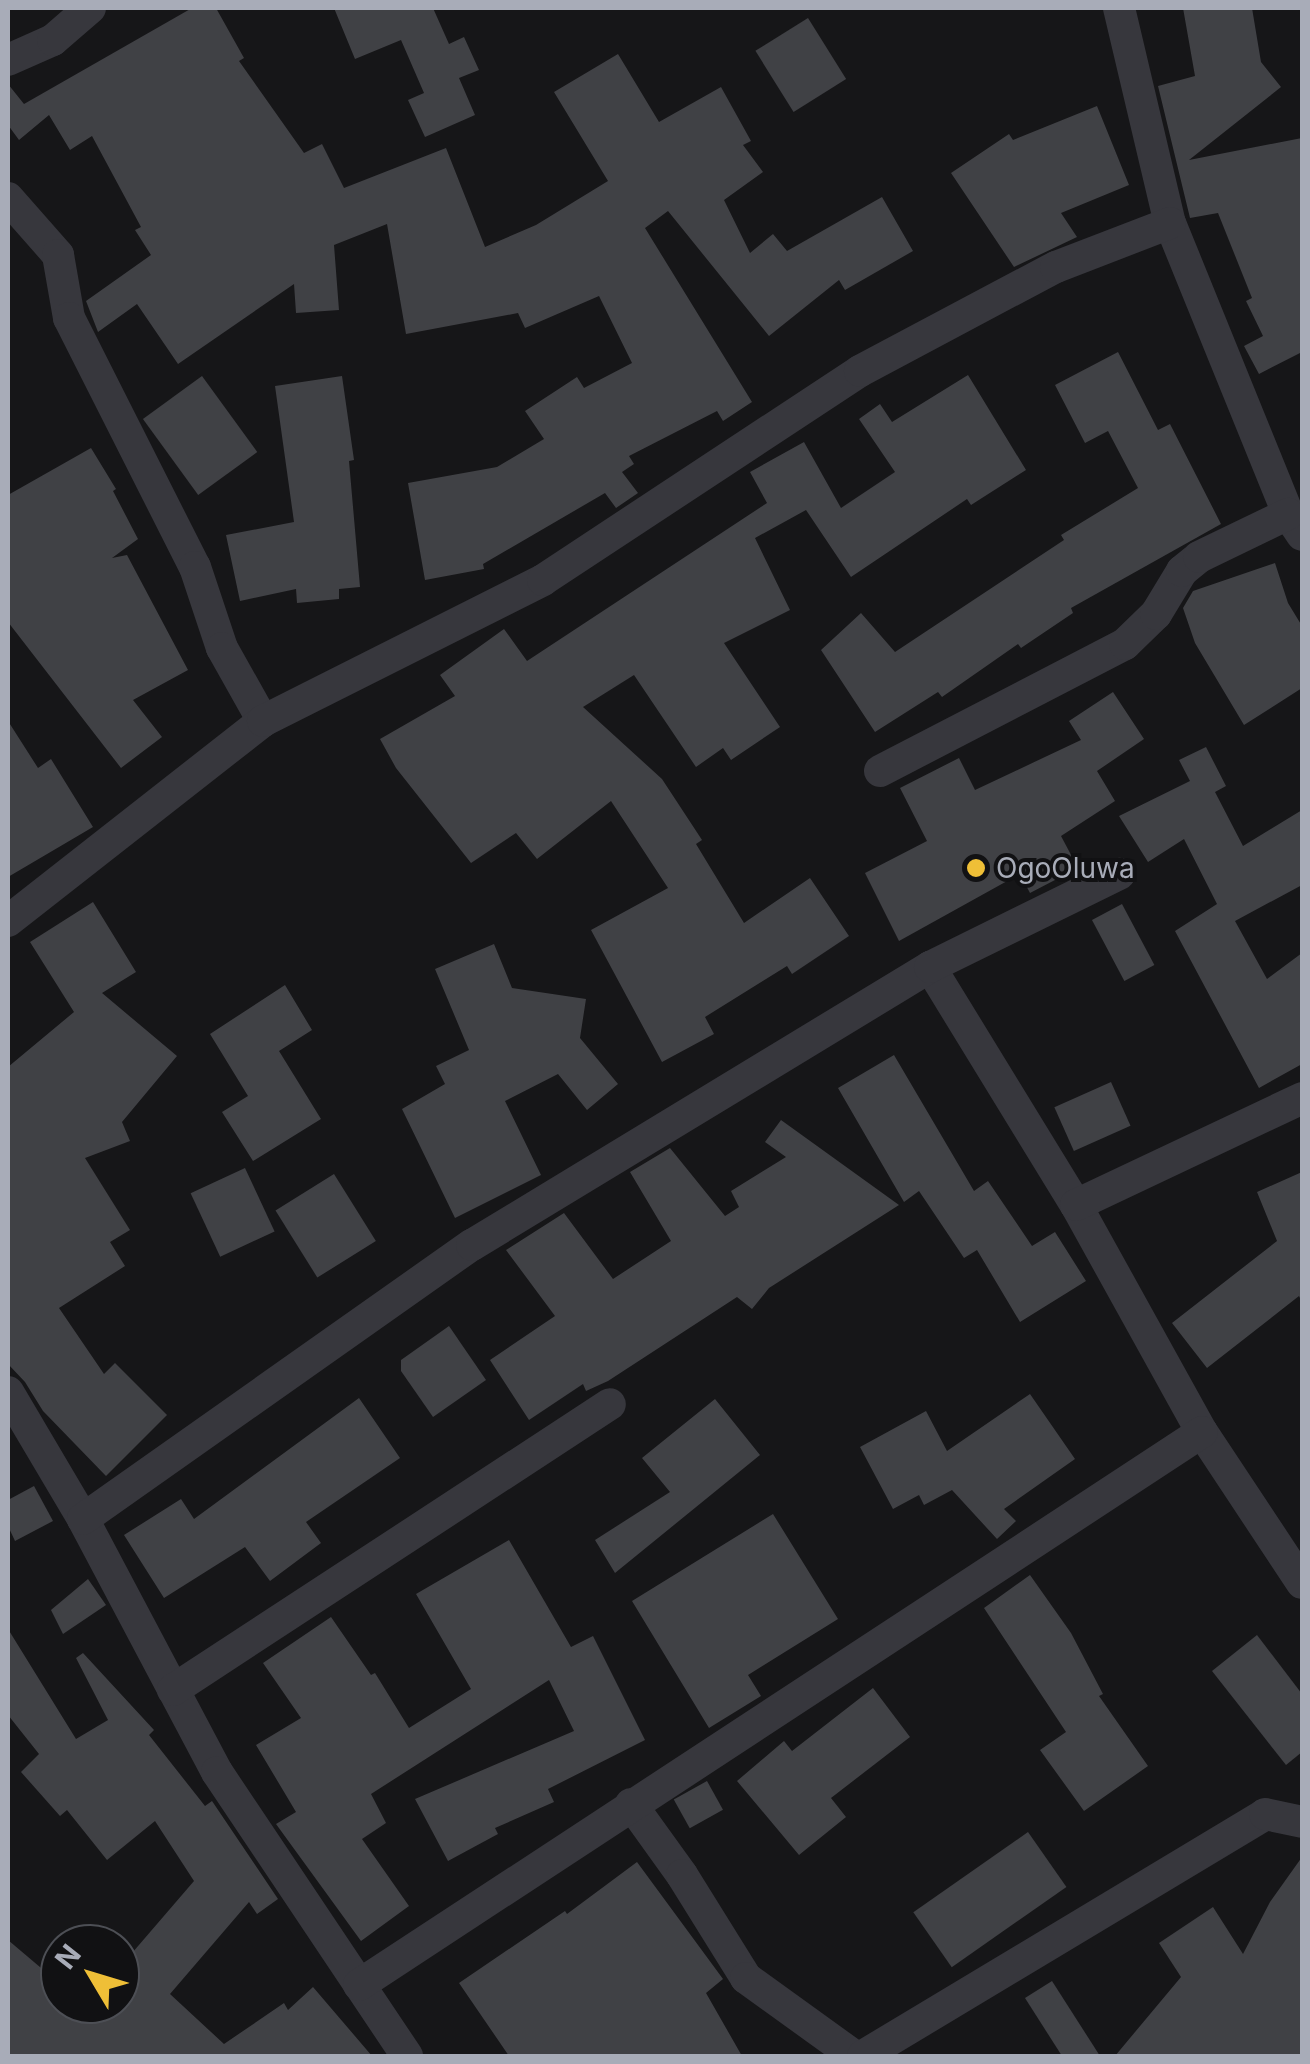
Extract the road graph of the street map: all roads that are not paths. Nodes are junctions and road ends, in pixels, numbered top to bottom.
1 (90, 8) edge
2 (1119, 8) edge
3 (8, 60) edge
4 (8, 198) edge
5 (1170, 223) junction
6 (1295, 525) edge
7 (263, 721) junction
8 (880, 771) dead end
9 (1119, 874) dead end
10 (8, 921) edge
11 (930, 967) junction
12 (1302, 1098) edge
13 (1076, 1205) junction
14 (8, 1392) edge
15 (610, 1404) dead end
16 (1202, 1432) junction
17 (83, 1519) junction
18 (1302, 1583) edge
19 (173, 1690) junction
20 (631, 1804) junction
21 (1302, 1822) edge
22 (360, 1985) junction
23 (407, 2056) edge
24 (854, 2056) edge
25 (864, 2056) edge

1 - 3 street
2 - 5 street
4 - 7 street
5 - 6 street
5 - 7 street
6 - 8 street
7 - 10 street
9 - 11 street
11 - 13 street
11 - 17 street
12 - 13 street
13 - 16 street
14 - 17 street
15 - 19 street
16 - 18 street
16 - 20 street
17 - 19 street
19 - 22 street
20 - 22 street
20 - 24 street
21 - 25 street
22 - 23 street

